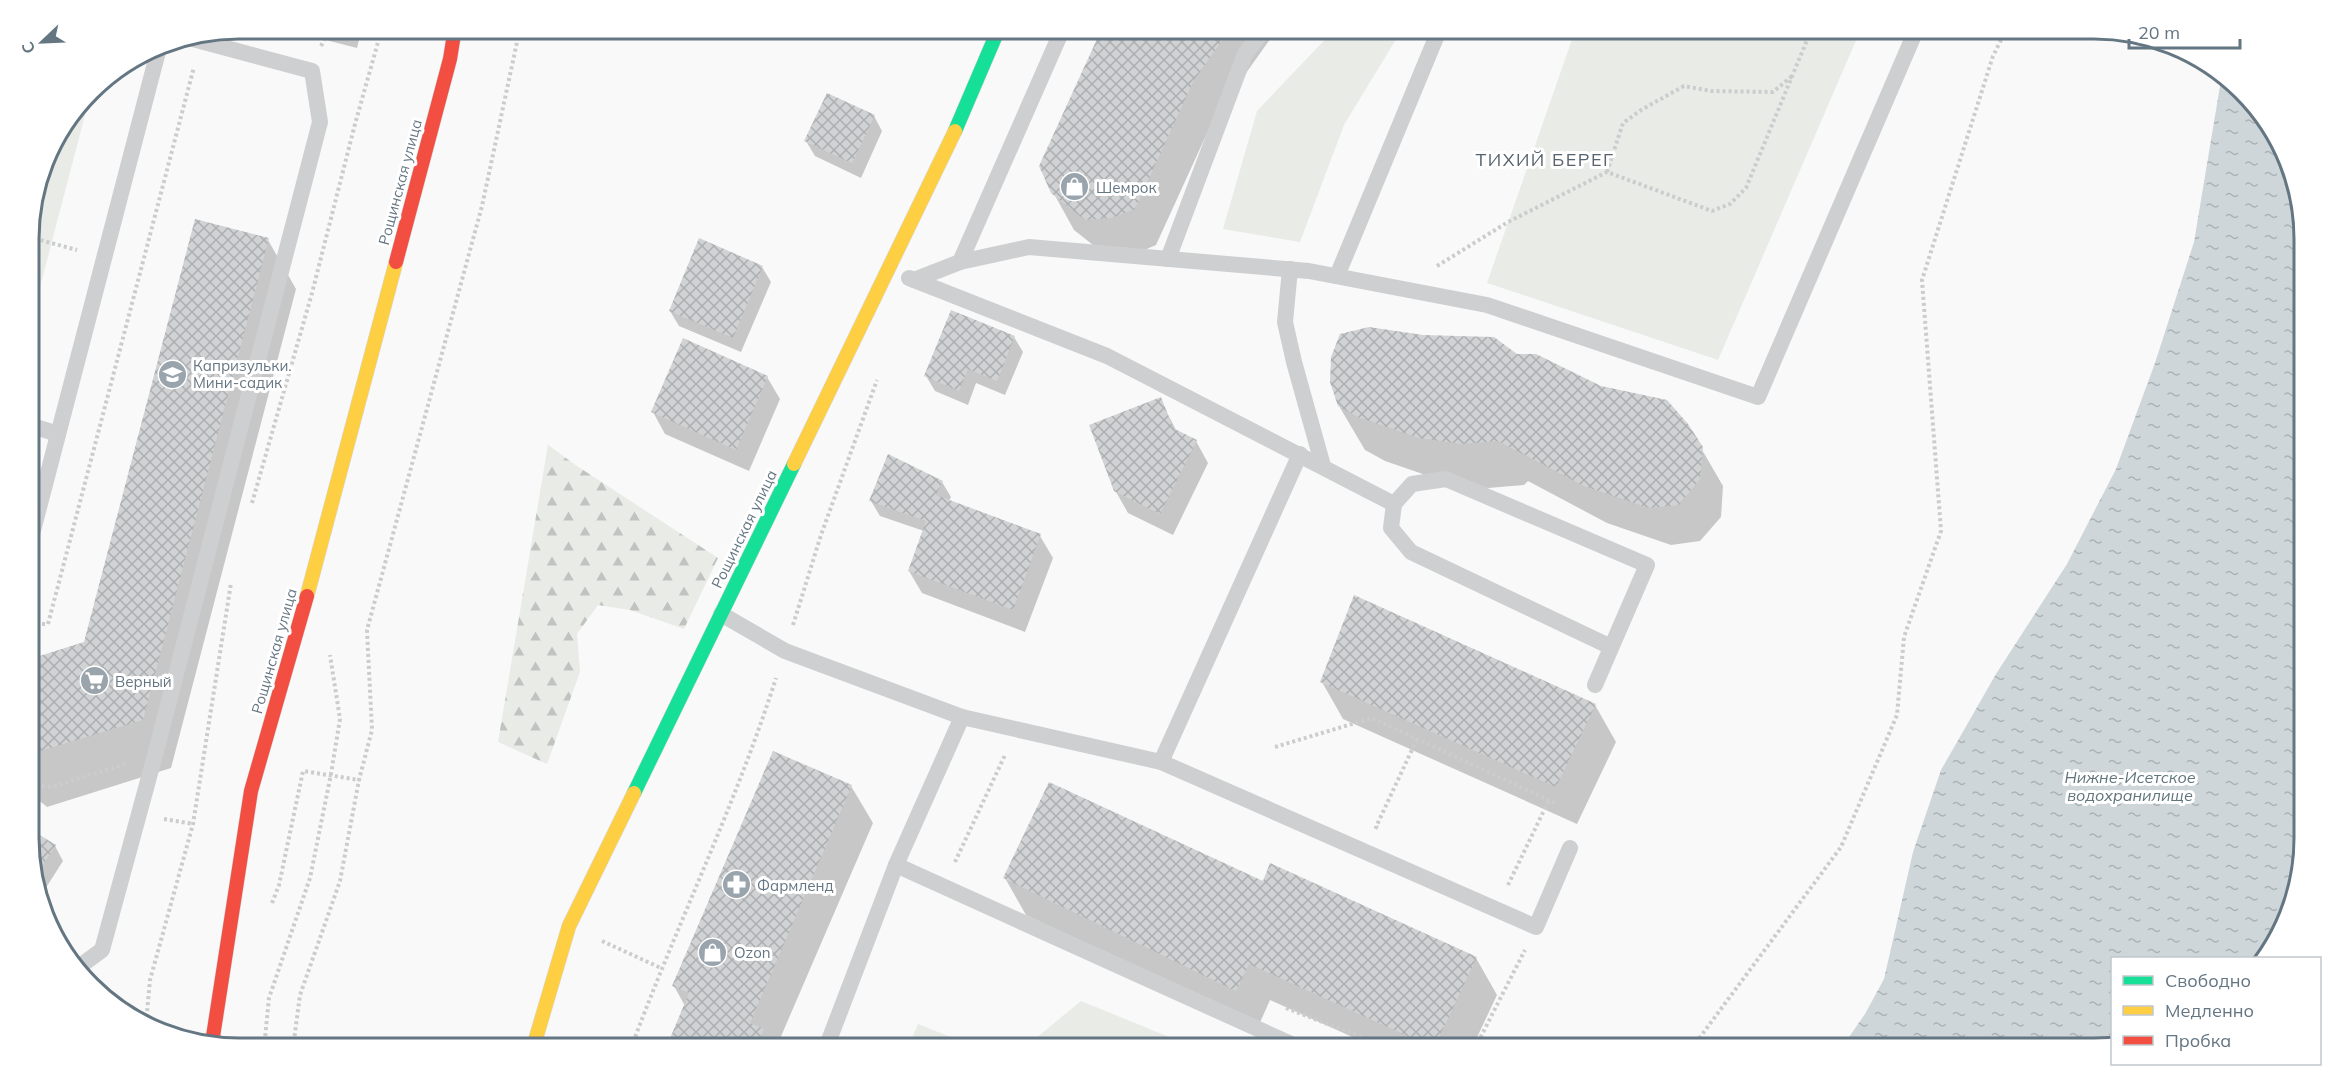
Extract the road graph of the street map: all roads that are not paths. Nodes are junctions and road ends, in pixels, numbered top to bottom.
1 (453, 39) edge
2 (994, 39) edge
3 (1058, 39) edge
4 (1257, 39) edge
5 (1435, 39) edge
6 (1912, 39) edge
7 (205, 42) edge
8 (157, 57) edge
9 (1168, 259) junction
10 (960, 262) junction
11 (1290, 269) junction
12 (888, 270) junction
13 (1337, 276) junction
14 (914, 279) junction
15 (39, 428) edge
16 (58, 434) junction
17 (1300, 454) junction
18 (1323, 466) junction
19 (1394, 504) junction
20 (39, 507) edge
21 (720, 614) junction
22 (1611, 646) junction
23 (1595, 685) dead end
24 (963, 717) junction
25 (1161, 762) junction
26 (1570, 848) dead end
27 (896, 865) junction
28 (83, 964) edge
29 (213, 1036) edge
30 (536, 1038) edge
31 (830, 1038) edge
32 (1278, 1038) edge

1 - 29 street, Рощинская улица
2 - 12 street, Рощинская улица
3 - 10 lane
4 - 9 lane
5 - 13 lane
6 - 13 lane
7 - 28 lane
8 - 16 lane
9 - 10 lane
9 - 11 lane
10 - 14 lane
11 - 13 lane
11 - 18 lane
12 - 14 lane
12 - 21 street, Рощинская улица
14 - 17 lane
15 - 16 lane
16 - 20 lane
17 - 18 lane
17 - 25 lane
18 - 19 lane
19 - 22 lane
19 - 22 lane
21 - 24 lane
21 - 30 street, Рощинская улица
22 - 23 lane
24 - 25 lane
24 - 27 lane
25 - 26 lane
27 - 31 lane
27 - 32 lane

